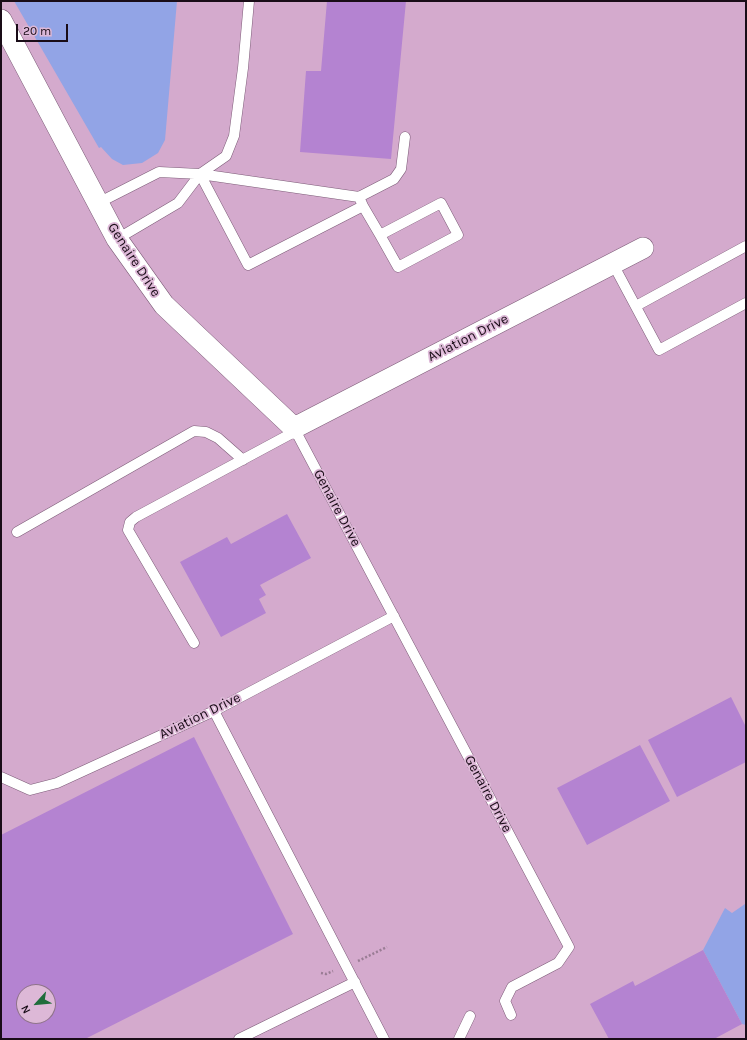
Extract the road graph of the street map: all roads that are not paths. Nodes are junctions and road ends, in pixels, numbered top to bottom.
1 (250, 1) edge
2 (1, 20) edge
3 (405, 137) dead end
4 (200, 174) junction
5 (361, 201) junction
6 (98, 203) junction
7 (380, 235) junction
8 (116, 239) junction
9 (746, 246) edge
10 (643, 248) dead end
11 (613, 264) junction
12 (746, 303) edge
13 (636, 306) junction
14 (295, 430) junction
15 (243, 460) junction
16 (17, 532) dead end
17 (394, 616) junction
18 (194, 643) dead end
19 (214, 711) junction
20 (1, 777) edge
21 (355, 982) junction
22 (511, 1014) dead end
23 (470, 1016) dead end
24 (239, 1039) edge
25 (384, 1039) edge
26 (459, 1039) edge

1 - 4 lane
2 - 6 street, Genaire Drive
3 - 5 lane
4 - 5 lane
4 - 5 lane
4 - 6 lane
4 - 8 lane
5 - 7 lane
6 - 8 street, Genaire Drive
7 - 7 lane
8 - 14 street, Genaire Drive
9 - 13 lane
10 - 11 street, Aviation Drive
11 - 13 lane
11 - 14 street, Aviation Drive
12 - 13 lane
14 - 15 lane
14 - 17 lane, Genaire Drive
15 - 16 lane
15 - 18 lane
17 - 19 lane, Aviation Drive
17 - 22 lane, Genaire Drive
19 - 20 lane, Aviation Drive
19 - 21 lane
21 - 24 lane
21 - 25 lane
23 - 26 lane

